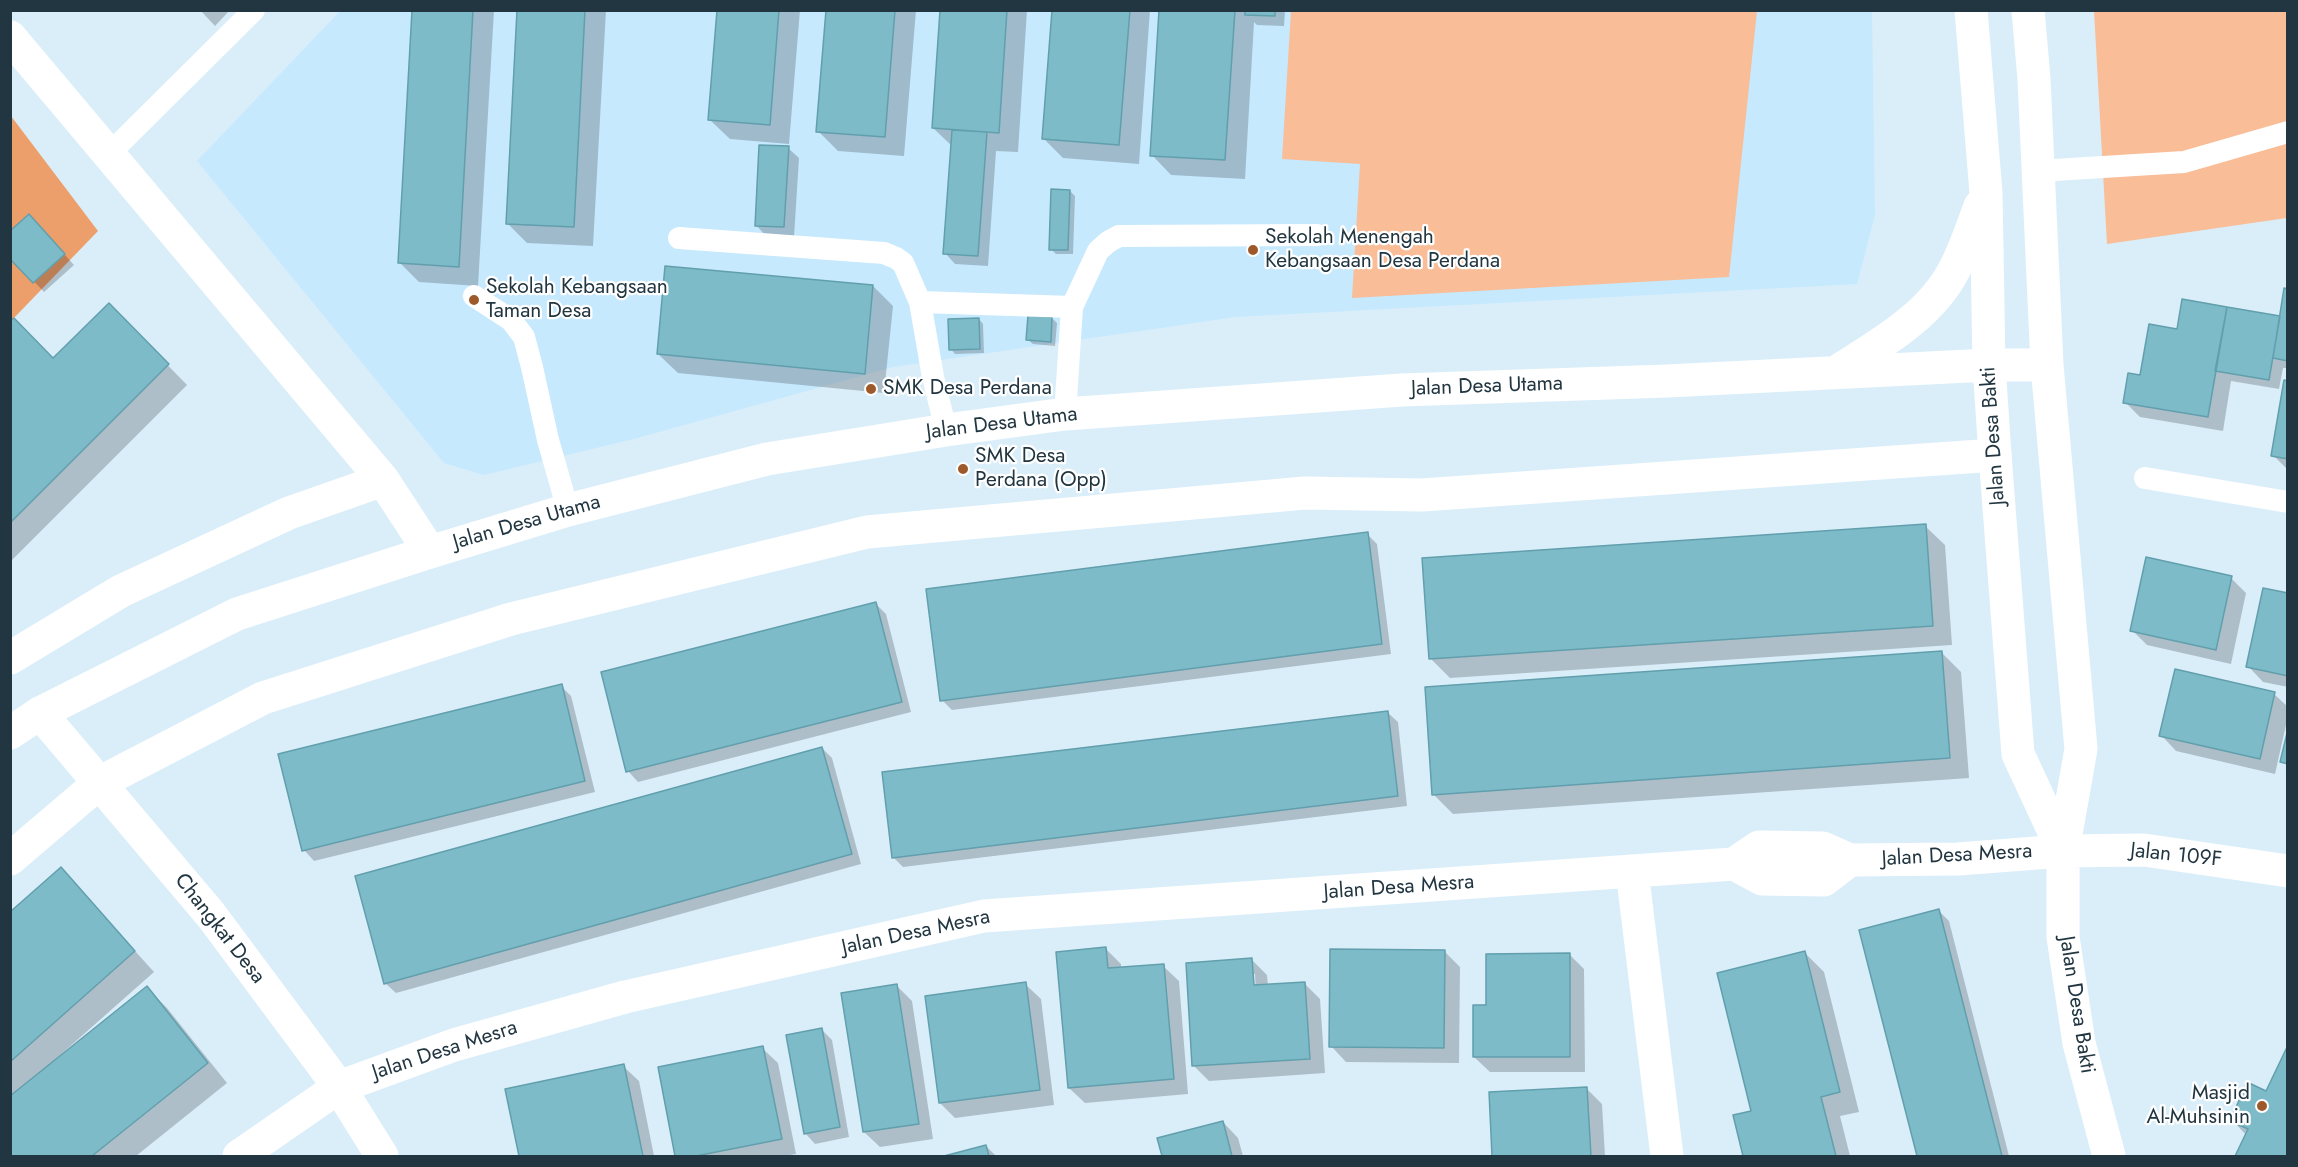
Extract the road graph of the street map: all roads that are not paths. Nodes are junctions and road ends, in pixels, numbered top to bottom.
1 (254, 10) edge
2 (1971, 10) edge
3 (2028, 10) edge
4 (10, 37) edge
5 (2288, 132) edge
6 (109, 154) junction
7 (2038, 171) junction
8 (1986, 193) junction
9 (1317, 235) dead end
10 (679, 238) dead end
11 (474, 296) dead end
12 (920, 303) junction
13 (1072, 307) junction
14 (1989, 365) junction
15 (2047, 365) junction
16 (1839, 371) junction
17 (1065, 414) junction
18 (946, 430) junction
19 (1995, 455) junction
20 (2145, 478) dead end
21 (383, 480) junction
22 (2288, 502) edge
23 (568, 510) junction
24 (430, 552) junction
25 (10, 658) edge
26 (40, 713) junction
27 (10, 733) edge
28 (99, 783) junction
29 (2063, 851) junction
30 (10, 859) edge
31 (2288, 871) edge
32 (1632, 872) junction
33 (339, 1087) junction
34 (239, 1156) edge
35 (382, 1156) edge
36 (1667, 1156) edge
37 (2109, 1156) edge

1 - 6 lane
2 - 8 street, Jalan Desa Bakti
3 - 7 street, Jalan Desa Bakti
4 - 6 street
5 - 7 lane
6 - 21 street
7 - 15 street, Jalan Desa Bakti
8 - 14 street, Jalan Desa Bakti
8 - 16 street
9 - 13 lane
10 - 12 lane
11 - 23 lane
12 - 13 lane
12 - 18 lane
13 - 17 lane
14 - 15 street, Jalan Desa Utama
14 - 16 street, Jalan Desa Utama
14 - 19 street, Jalan Desa Bakti
15 - 29 street, Jalan Desa Bakti
16 - 17 street, Jalan Desa Utama
17 - 18 street, Jalan Desa Utama
18 - 23 street, Jalan Desa Utama
19 - 28 street
19 - 29 street, Jalan Desa Bakti
20 - 22 lane
21 - 24 street
21 - 25 street
23 - 24 street, Jalan Desa Utama
24 - 26 street, Jalan Desa Utama
26 - 27 street, Jalan Desa Utama
26 - 28 street, Changkat Desa
28 - 30 street
28 - 33 street, Changkat Desa
29 - 31 street, Jalan 109F
29 - 32 street, Jalan Desa Mesra
29 - 37 street, Jalan Desa Bakti
32 - 33 street, Jalan Desa Mesra
32 - 36 street
33 - 34 street, Jalan Desa Mesra
33 - 35 street, Changkat Desa

